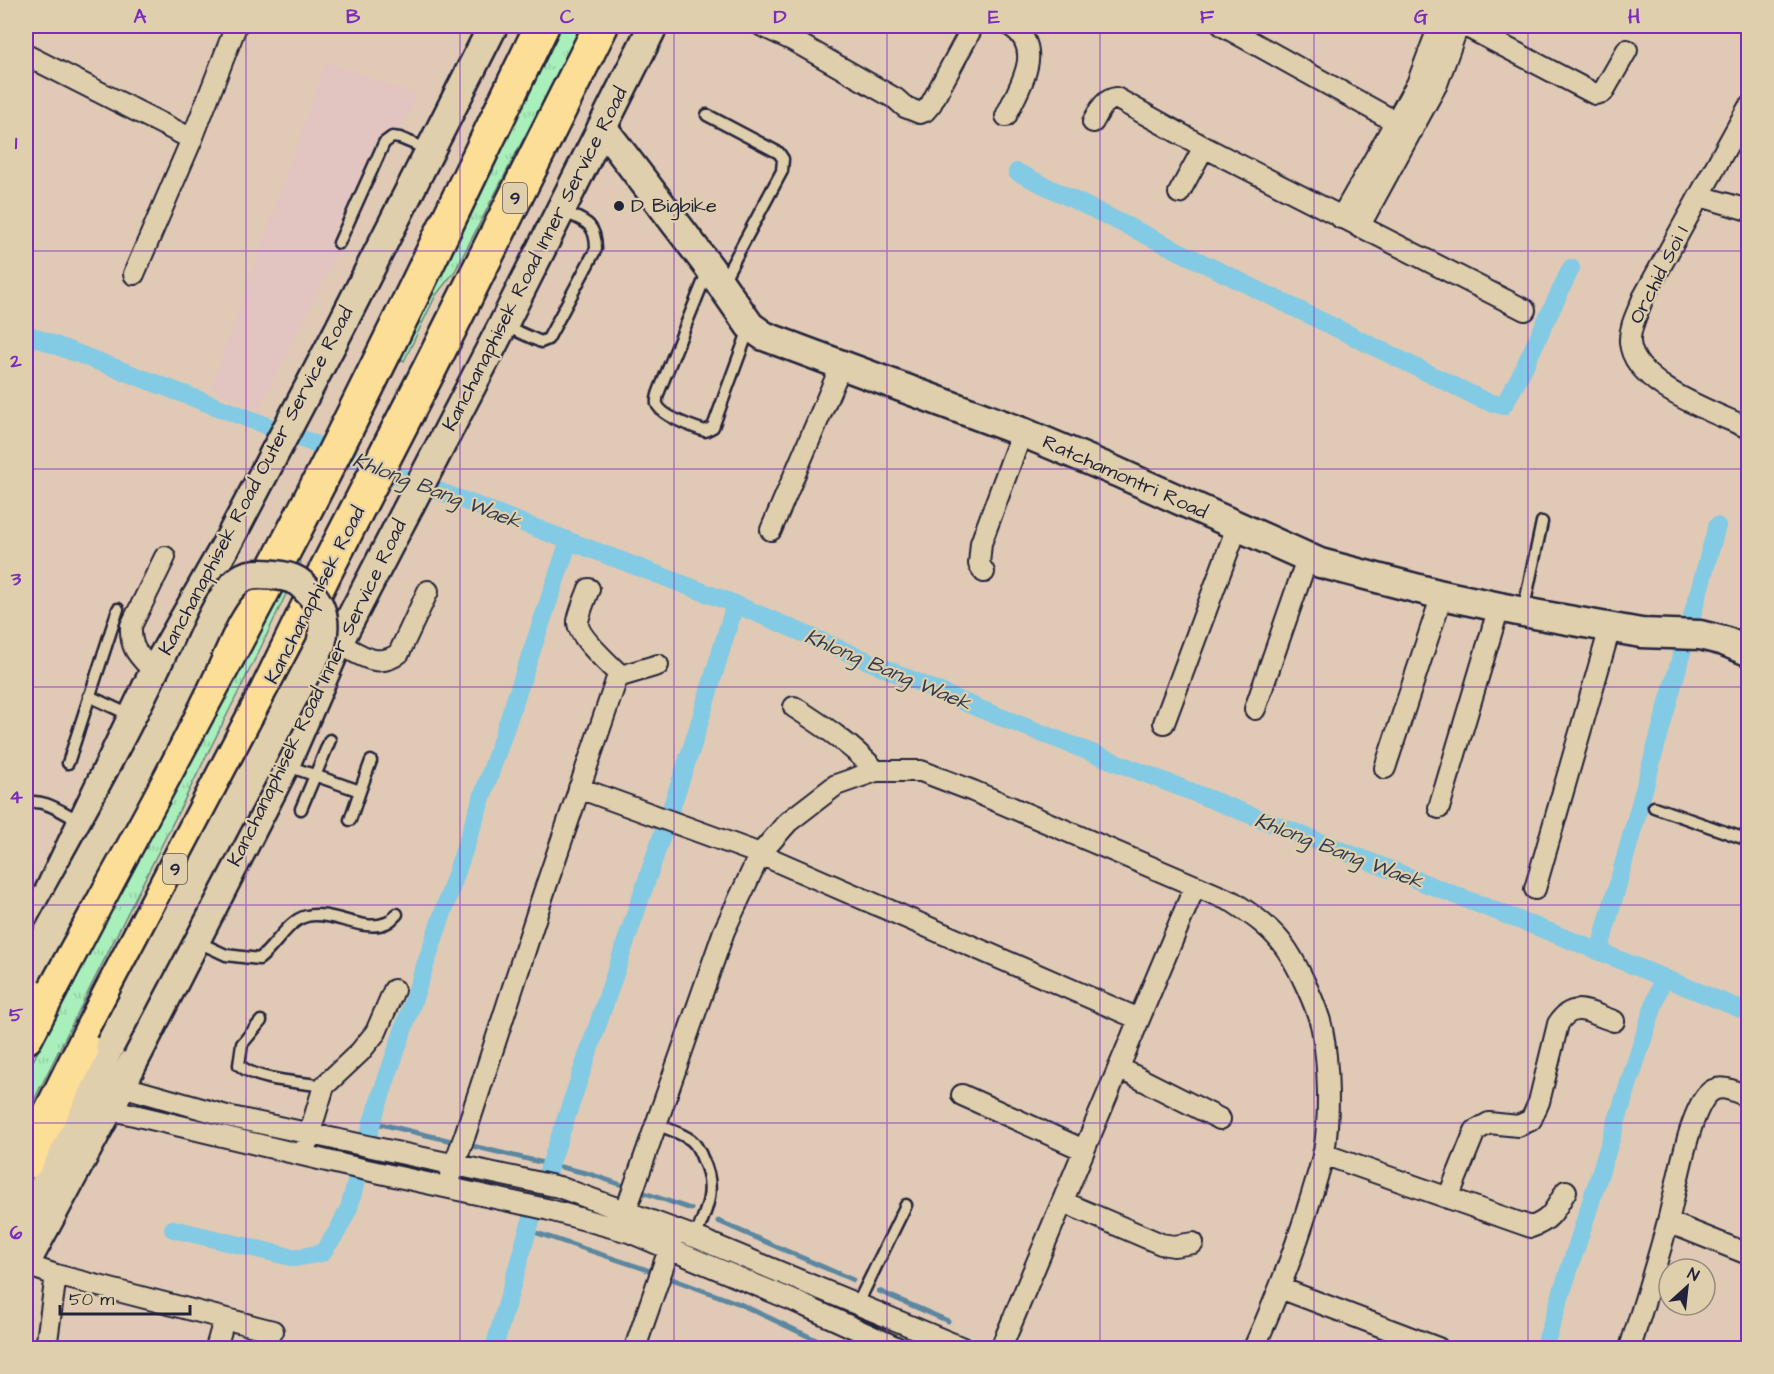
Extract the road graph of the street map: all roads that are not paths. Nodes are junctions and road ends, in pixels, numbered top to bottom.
1 (236, 26) edge
2 (493, 26) edge
3 (542, 26) edge
4 (601, 26) edge
5 (653, 26) edge
6 (762, 26) edge
7 (973, 26) edge
8 (1011, 26) edge
9 (1223, 26) edge
10 (1439, 26) edge
11 (1458, 26) edge
12 (1465, 26) edge
13 (1627, 51) dead end
14 (26, 55) edge
15 (1749, 108) edge
16 (707, 115) dead end
17 (1006, 116) dead end
18 (1093, 122) dead end
19 (1404, 126) junction
20 (602, 127) junction
21 (192, 139) junction
22 (1204, 147) junction
23 (430, 150) junction
24 (1179, 193) dead end
25 (1700, 196) junction
26 (560, 210) junction
27 (1749, 210) edge
28 (1350, 222) junction
29 (339, 243) dead end
30 (134, 274) dead end
31 (716, 275) junction
32 (1525, 310) dead end
33 (503, 325) junction
34 (750, 326) junction
35 (841, 366) junction
36 (1749, 428) edge
37 (1022, 432) junction
38 (1542, 522) dead end
39 (1237, 527) junction
40 (771, 530) dead end
41 (165, 557) dead end
42 (1307, 559) junction
43 (984, 572) dead end
44 (589, 590) dead end
45 (428, 591) dead end
46 (1442, 595) junction
47 (118, 609) dead end
48 (1511, 609) junction
49 (1610, 628) junction
50 (338, 643) junction
51 (1749, 651) edge
52 (658, 665) dead end
53 (154, 672) junction
54 (621, 676) junction
55 (89, 696) junction
56 (794, 707) dead end
57 (1256, 709) dead end
58 (132, 716) junction
59 (1164, 723) dead end
60 (330, 740) dead end
61 (371, 761) dead end
62 (68, 763) dead end
63 (285, 765) junction
64 (1386, 768) dead end
65 (876, 771) junction
66 (316, 775) junction
67 (579, 788) junction
68 (360, 791) junction
69 (26, 804) edge
70 (1654, 807) dead end
71 (1439, 808) dead end
72 (301, 809) dead end
73 (350, 820) dead end
74 (80, 822) junction
75 (1749, 840) edge
76 (760, 854) junction
77 (1195, 886) junction
78 (1535, 889) dead end
79 (397, 914) dead end
80 (27, 931) edge
81 (196, 940) junction
82 (26, 974) edge
83 (394, 990) dead end
84 (1139, 1019) junction
85 (261, 1021) dead end
86 (1614, 1022) dead end
87 (26, 1037) edge
88 (1119, 1068) junction
89 (324, 1086) junction
90 (962, 1095) dead end
91 (1749, 1097) edge
92 (115, 1098) junction
93 (1220, 1119) dead end
94 (656, 1124) junction
95 (309, 1134) junction
96 (460, 1150) junction
97 (1084, 1150) junction
98 (1323, 1154) junction
99 (302, 1155) junction
100 (26, 1162) edge
101 (446, 1188) junction
102 (1566, 1191) dead end
103 (1448, 1198) junction
104 (1063, 1202) junction
105 (906, 1204) dead end
106 (626, 1210) junction
107 (1668, 1222) junction
108 (26, 1225) edge
109 (695, 1237) junction
110 (673, 1239) junction
111 (1193, 1244) dead end
112 (1749, 1254) edge
113 (26, 1263) edge
114 (56, 1275) junction
115 (1280, 1288) junction
116 (857, 1305) junction
117 (224, 1320) junction
118 (273, 1332) dead end
119 (46, 1348) edge
120 (216, 1348) edge
121 (636, 1348) edge
122 (898, 1348) edge
123 (963, 1348) edge
124 (1001, 1348) edge
125 (1254, 1348) edge
126 (1438, 1348) edge
127 (1630, 1348) edge

1 - 21 street
2 - 23 main road, Kanchanaphisek Road Outer Service Road
3 - 87 highway
4 - 100 highway, Kanchanaphisek Road / 9
5 - 20 main road, Kanchanaphisek Road Inner Service Road
6 - 7 street
8 - 17 street
9 - 19 street
10 - 19 street
11 - 19 street
12 - 13 street
14 - 21 street
15 - 25 street, Orchid Soi 1
16 - 31 lane
18 - 22 street
19 - 28 street
20 - 26 main road, Kanchanaphisek Road Inner Service Road
20 - 31 main road, Ratchamontri Road
21 - 30 street
22 - 24 street
22 - 28 street
23 - 29 lane
23 - 53 main road, Kanchanaphisek Road Outer Service Road
25 - 27 street
25 - 36 street, Orchid Soi 1
26 - 33 main road, Kanchanaphisek Road Inner Service Road
26 - 33 lane
28 - 32 street
31 - 34 main road, Ratchamontri Road
31 - 34 lane
33 - 50 main road, Kanchanaphisek Road Inner Service Road
34 - 35 main road, Ratchamontri Road
35 - 37 main road, Ratchamontri Road
35 - 40 street
37 - 39 main road, Ratchamontri Road
37 - 43 street
38 - 48 lane
39 - 42 main road, Ratchamontri Road
39 - 59 street
41 - 53 street
42 - 46 main road, Ratchamontri Road
42 - 57 street
44 - 54 street
45 - 50 street
46 - 48 main road, Ratchamontri Road
46 - 64 street
47 - 55 lane
48 - 49 main road, Ratchamontri Road
48 - 71 street
49 - 51 main road, Ratchamontri Road
49 - 78 street
50 - 63 main road, Kanchanaphisek Road Inner Service Road
52 - 54 street
53 - 58 main road, Kanchanaphisek Road Outer Service Road
54 - 67 street
55 - 58 lane
55 - 62 lane
56 - 65 street
58 - 74 main road, Kanchanaphisek Road Outer Service Road
60 - 66 lane
61 - 68 lane
63 - 66 lane
63 - 81 main road, Kanchanaphisek Road Inner Service Road
65 - 76 street
65 - 77 street
66 - 68 lane
66 - 72 lane
67 - 76 street
67 - 96 street
68 - 73 lane
69 - 74 lane
70 - 75 lane
74 - 80 main road, Kanchanaphisek Road Outer Service Road
76 - 84 street
76 - 94 street
77 - 84 street
77 - 98 street
79 - 81 lane
81 - 92 main road, Kanchanaphisek Road Inner Service Road
82 - 108 main road, bridge
83 - 89 street
84 - 88 street
85 - 89 lane
86 - 103 street
88 - 93 street
88 - 97 street
89 - 95 street
90 - 97 street
91 - 107 street
92 - 95 street
92 - 99 street
92 - 113 main road, Kanchanaphisek Road Inner Service Road
94 - 106 street
94 - 109 lane
95 - 96 street
95 - 99 street
96 - 101 street
96 - 106 street
97 - 104 street
98 - 103 street
98 - 115 street
99 - 101 street
101 - 110 street
102 - 103 street
104 - 111 street
104 - 124 street
105 - 116 lane
106 - 110 street
107 - 112 street
107 - 127 street
109 - 110 street
109 - 116 street
110 - 121 street
110 - 122 street
113 - 114 street
114 - 117 street
114 - 119 street
115 - 125 street
115 - 126 street
116 - 123 street
117 - 118 street
117 - 120 street

